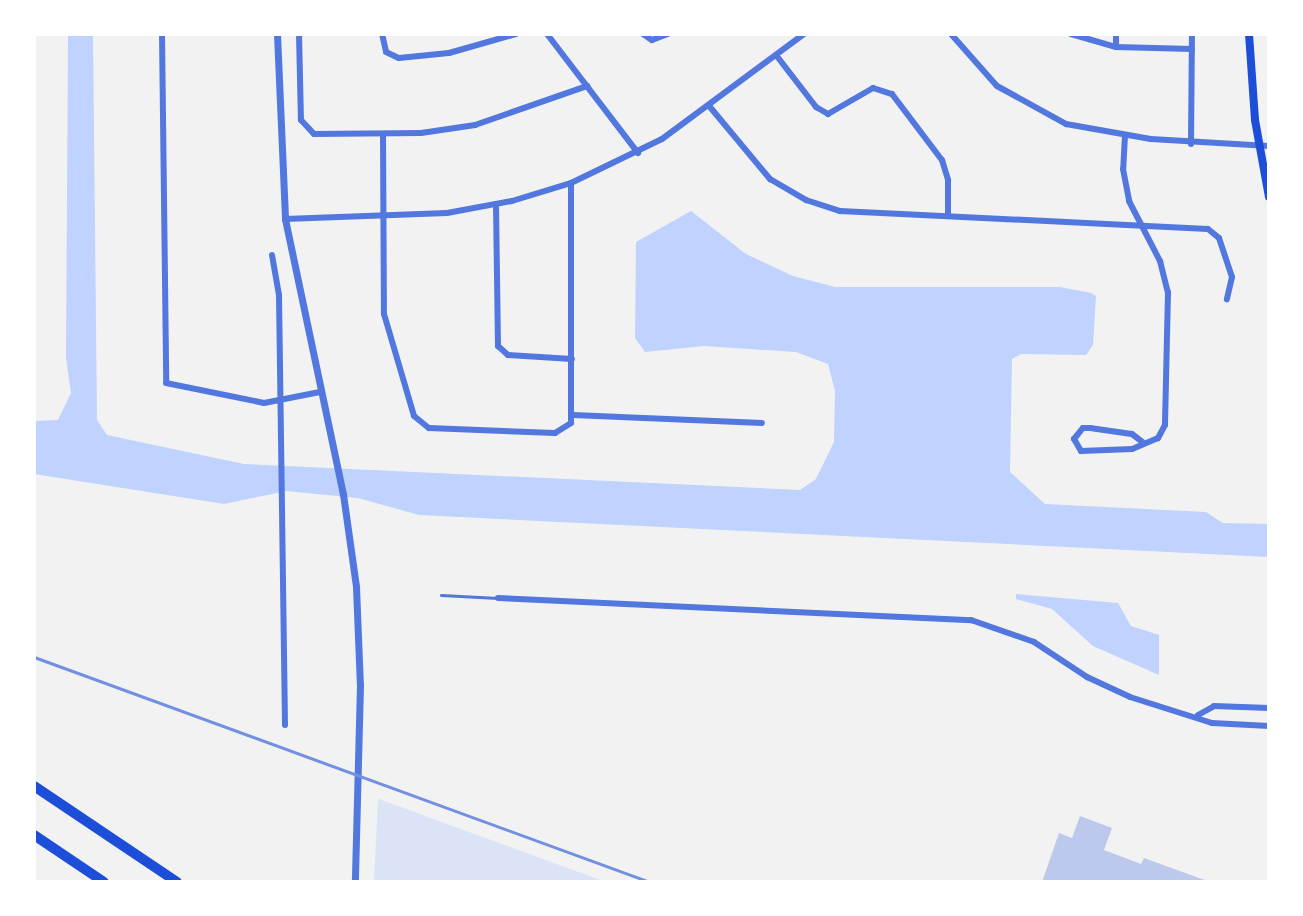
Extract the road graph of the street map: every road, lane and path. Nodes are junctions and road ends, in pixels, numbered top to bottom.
1 (162, 34) edge
2 (277, 34) edge
3 (299, 34) edge
4 (382, 34) edge
5 (516, 34) edge
6 (547, 34) edge
7 (643, 34) edge
8 (668, 34) edge
9 (804, 34) edge
10 (951, 34) edge
11 (1071, 34) edge
12 (1116, 34) edge
13 (1192, 34) edge
14 (1249, 34) edge
15 (1116, 47) junction
16 (1192, 49) junction
17 (776, 55) junction
18 (587, 86) junction
19 (710, 107) junction
20 (383, 134) junction
21 (1125, 135) junction
22 (1191, 144) junction
23 (1258, 146) junction
24 (1269, 146) edge
25 (638, 153) junction
26 (571, 183) junction
27 (1269, 197) edge
28 (496, 204) junction
29 (383, 216) junction
30 (948, 216) junction
31 (285, 219) junction
32 (1139, 224) junction
33 (272, 255) dead end
34 (1227, 299) dead end
35 (572, 359) junction
36 (320, 392) junction
37 (279, 402) junction
38 (573, 415) junction
39 (762, 423) dead end
40 (1144, 443) junction
41 (441, 595) dead end
42 (498, 598) joint
43 (1269, 708) edge
44 (1198, 715) junction
45 (285, 725) dead end
46 (1269, 726) edge
47 (34, 786) edge
48 (34, 835) edge
49 (104, 882) edge
50 (177, 882) edge
51 (355, 882) edge

1 - 37 street
2 - 31 street
3 - 20 street
4 - 5 street
6 - 18 street
7 - 8 street
9 - 17 street
10 - 21 street
11 - 15 street
12 - 15 street
13 - 16 street
14 - 23 main road
15 - 16 street
16 - 22 street
17 - 19 street
17 - 30 street
18 - 20 street
18 - 25 street
19 - 25 street
19 - 30 street
20 - 29 street
21 - 22 street
21 - 32 street
22 - 23 street
23 - 24 street
23 - 27 main road
25 - 26 street
26 - 28 street
26 - 35 street
28 - 29 street
28 - 35 street
29 - 31 street
29 - 38 street
30 - 32 street
31 - 36 street
32 - 34 street
32 - 40 street
33 - 37 street
35 - 38 street
36 - 37 street
36 - 51 street
37 - 45 street
38 - 39 street
40 - 40 street
41 - 42 lane
42 - 44 street
43 - 44 street
44 - 46 street
47 - 50 highway
48 - 49 highway

